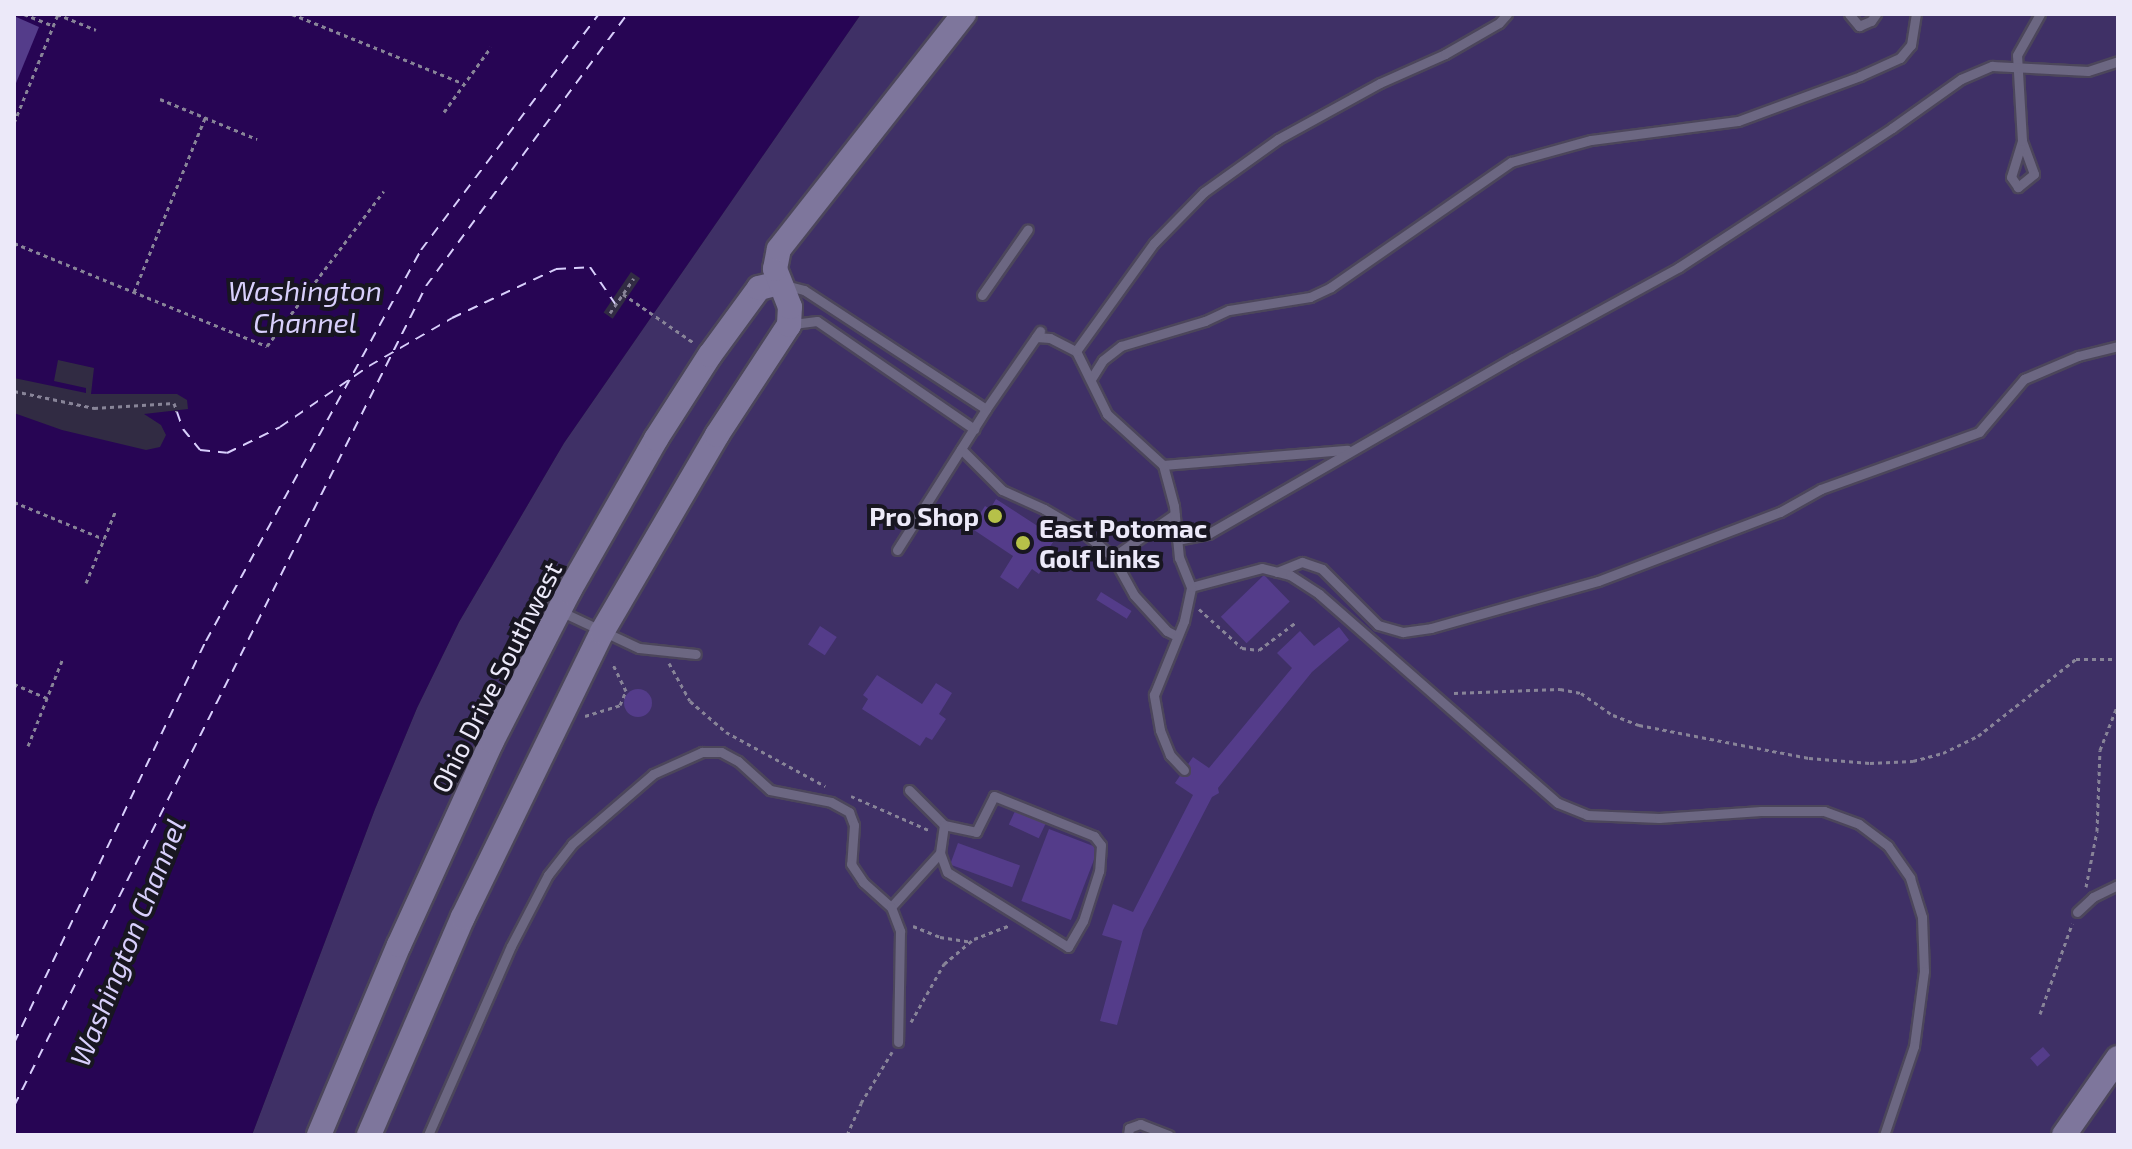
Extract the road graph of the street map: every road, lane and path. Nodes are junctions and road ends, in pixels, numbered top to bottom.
1 (24, 14) edge
2 (58, 14) edge
3 (292, 14) edge
4 (964, 14) edge
5 (1507, 14) edge
6 (1849, 14) edge
7 (1876, 14) edge
8 (1916, 14) edge
9 (2040, 14) edge
10 (54, 26) junction
11 (96, 30) dead end
12 (491, 47) dead end
13 (2118, 61) edge
14 (2018, 67) junction
15 (464, 84) junction
16 (160, 99) dead end
17 (444, 112) dead end
18 (205, 118) junction
19 (14, 123) edge
20 (257, 139) dead end
21 (2022, 141) dead end
22 (384, 191) dead end
23 (1028, 229) dead end
24 (14, 243) edge
25 (634, 278) dead end
26 (779, 283) junction
27 (134, 292) junction
28 (623, 294) junction
29 (982, 295) dead end
30 (610, 313) dead end
31 (789, 325) junction
32 (2118, 346) edge
33 (1076, 351) junction
34 (710, 355) junction
35 (1091, 379) junction
36 (14, 391) edge
37 (986, 409) junction
38 (177, 412) dead end
39 (974, 429) junction
40 (961, 449) junction
41 (1350, 450) junction
42 (1163, 465) junction
43 (14, 502) edge
44 (116, 510) dead end
45 (1175, 514) junction
46 (104, 539) junction
47 (1177, 540) junction
48 (897, 550) dead end
49 (1113, 557) junction
50 (1277, 572) junction
51 (86, 583) dead end
52 (1191, 587) junction
53 (1188, 605) junction
54 (559, 610) junction
55 (1295, 623) dead end
56 (1177, 636) junction
57 (605, 643) junction
58 (665, 650) junction
59 (696, 654) dead end
60 (63, 658) dead end
61 (2118, 659) edge
62 (14, 684) edge
63 (1427, 689) junction
64 (47, 698) junction
65 (2118, 704) edge
66 (580, 718) dead end
67 (28, 746) dead end
68 (1184, 770) dead end
69 (835, 790) dead end
70 (909, 790) dead end
71 (848, 795) dead end
72 (944, 825) junction
73 (943, 837) junction
74 (940, 853) junction
75 (2118, 885) edge
76 (891, 907) junction
77 (2077, 912) junction
78 (895, 918) junction
79 (1021, 921) junction
80 (971, 942) junction
81 (2040, 1014) dead end
82 (898, 1042) junction
83 (2118, 1058) edge
84 (319, 1135) edge
85 (369, 1135) edge
86 (428, 1135) edge
87 (847, 1135) edge
88 (1128, 1135) edge
89 (1169, 1135) edge
90 (1884, 1135) edge
91 (2064, 1135) edge

1 - 10 path
2 - 10 path
2 - 11 path
3 - 15 path
4 - 26 street
5 - 33 lane
6 - 7 lane
8 - 35 lane
9 - 14 lane
10 - 19 path
12 - 15 path
13 - 14 lane
14 - 21 lane
14 - 41 lane
15 - 17 path
16 - 18 path
18 - 20 path
18 - 27 path
22 - 27 path
23 - 29 lane
24 - 27 path
25 - 28 path
26 - 31 street
26 - 34 street, Ohio Drive Southwest
26 - 37 lane
28 - 30 path
28 - 34 path
31 - 39 lane
31 - 57 street
32 - 50 lane
33 - 35 lane
33 - 37 lane
34 - 54 street, Ohio Drive Southwest
35 - 42 lane
36 - 38 path
37 - 39 lane
39 - 40 lane
40 - 48 lane
40 - 49 lane
41 - 42 lane
41 - 47 lane
42 - 45 lane
43 - 46 path
44 - 46 path
45 - 47 lane
45 - 49 lane
46 - 51 path
47 - 52 lane
49 - 56 lane
50 - 52 lane
50 - 63 lane
52 - 53 lane
53 - 55 path
53 - 56 lane
54 - 57 lane
54 - 84 street, Ohio Drive Southwest
56 - 68 lane
57 - 58 lane
57 - 66 path
57 - 85 street
58 - 59 lane
58 - 69 path
60 - 64 path
61 - 63 path
62 - 64 path
63 - 90 lane
64 - 67 path
65 - 77 path
70 - 72 lane
71 - 73 path
72 - 73 lane
72 - 79 lane
73 - 74 lane
74 - 76 lane
74 - 79 lane
75 - 77 lane
76 - 78 lane
76 - 86 lane
77 - 81 path
78 - 80 path
78 - 82 lane
79 - 80 path
80 - 82 path
82 - 87 path
83 - 91 street
88 - 89 lane

